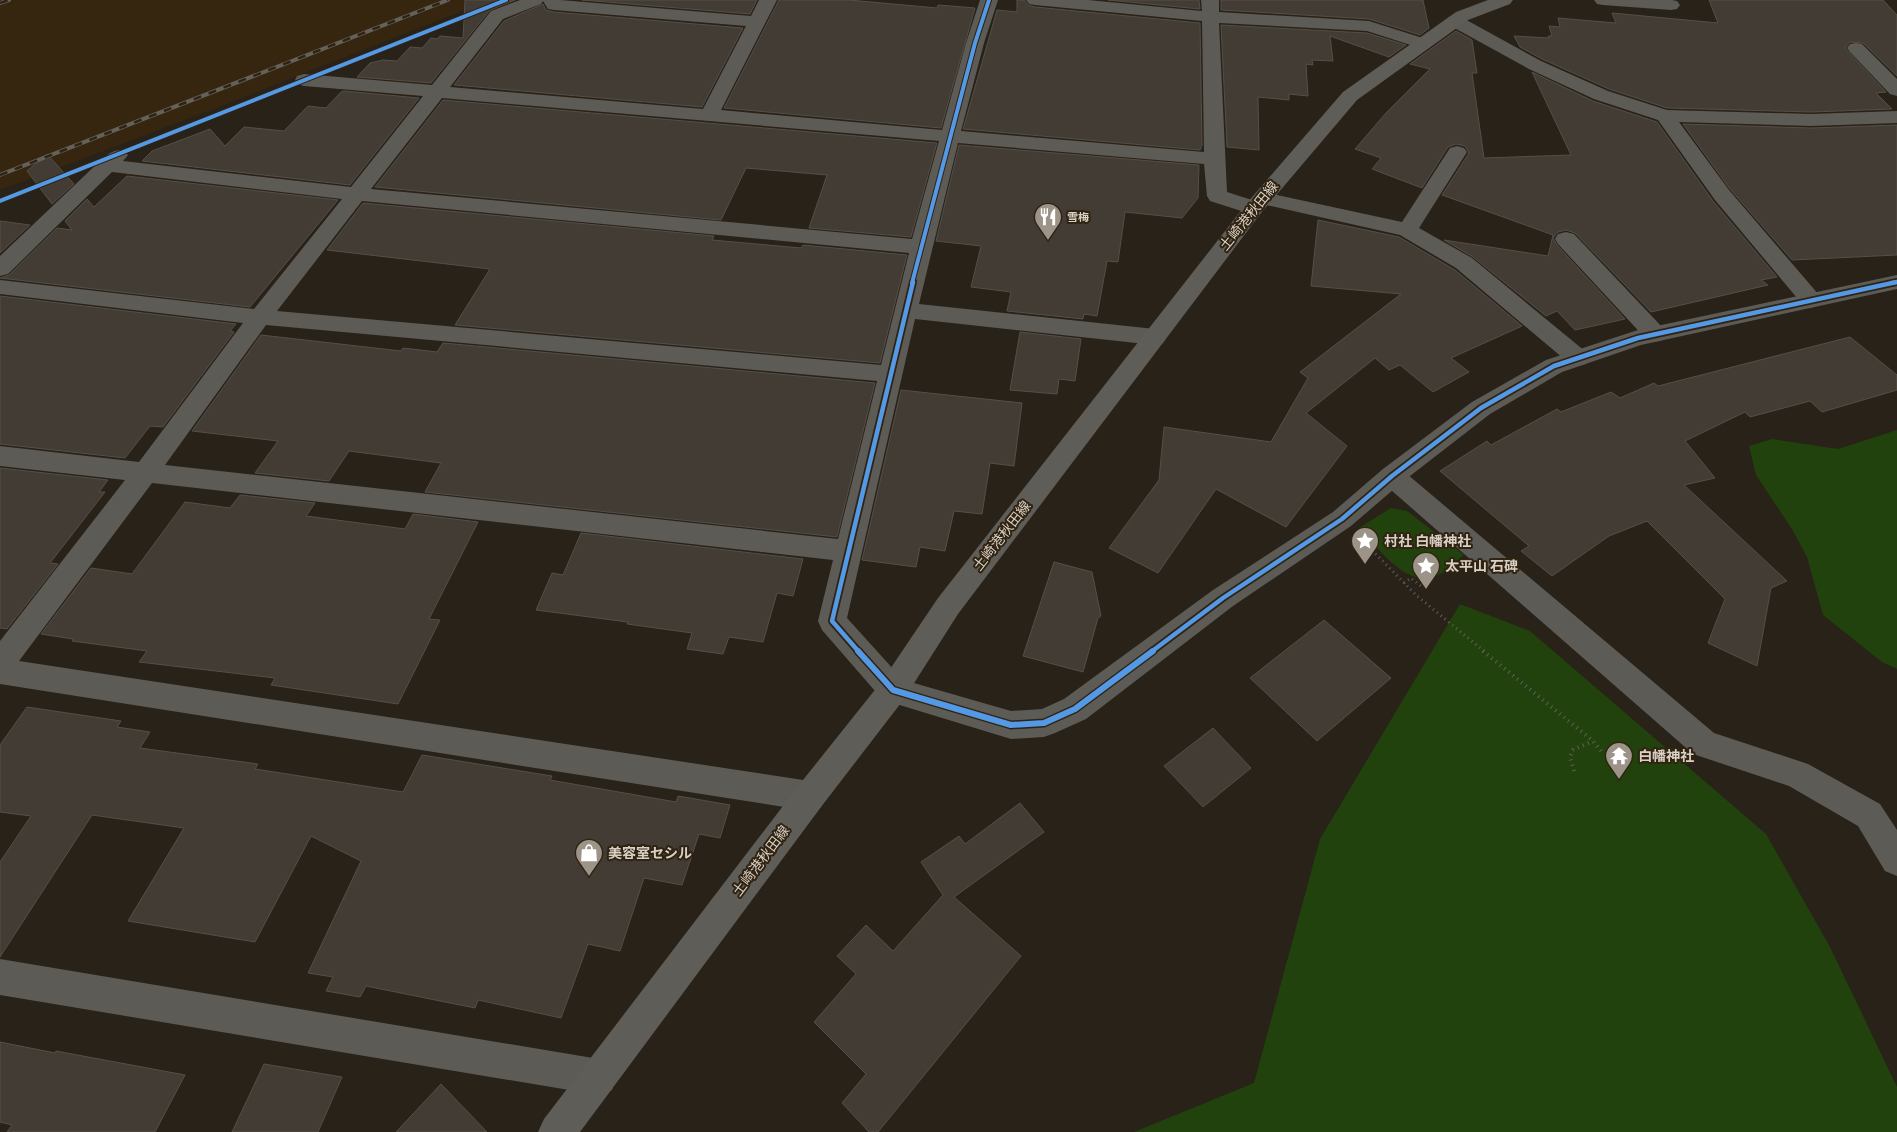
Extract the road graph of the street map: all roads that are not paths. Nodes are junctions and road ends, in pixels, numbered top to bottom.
1 (536, 0) edge
2 (550, 0) edge
3 (768, 0) edge
4 (989, 0) edge
5 (1035, 0) edge
6 (1504, 0) edge
7 (1604, 0) edge
8 (1670, 5) dead end
9 (1210, 8) edge
10 (1455, 21) junction
11 (757, 22) junction
12 (1423, 44) junction
13 (1856, 48) dead end
14 (304, 80) road end
15 (1897, 90) edge
16 (438, 92) junction
17 (709, 115) junction
18 (1665, 116) junction
19 (1897, 117) edge
20 (950, 135) junction
21 (1457, 152) dead end
22 (1214, 159) junction
23 (357, 194) junction
24 (1258, 203) junction
25 (1407, 230) junction
26 (1566, 239) dead end
27 (921, 247) junction
28 (0, 270) edge
29 (1897, 282) edge
30 (0, 287) edge
31 (1811, 300) junction
32 (906, 310) junction
33 (260, 317) junction
34 (1655, 334) junction
35 (1155, 337) junction
36 (1578, 358) junction
37 (891, 374) junction
38 (0, 456) edge
39 (145, 473) junction
40 (1392, 476) junction
41 (849, 551) junction
42 (0, 663) edge
43 (0, 671) edge
44 (893, 690) junction
45 (810, 796) junction
46 (1897, 860) edge
47 (0, 977) edge
48 (599, 1077) junction
49 (557, 1132) edge

1 - 16 street
2 - 11 street
3 - 11 street
4 - 20 street
5 - 9 street
6 - 10 main road, 土崎港秋田線
7 - 8 street
9 - 12 street
9 - 22 street
10 - 12 main road, 土崎港秋田線
10 - 18 street
11 - 17 street
12 - 24 main road, 土崎港秋田線
13 - 15 street
14 - 16 street
16 - 17 street
16 - 23 street
17 - 20 street
18 - 19 street
18 - 31 street
20 - 22 street
20 - 27 street
21 - 25 street
22 - 24 street
23 - 27 street
23 - 28 street
23 - 33 street
24 - 25 street
24 - 35 main road, 土崎港秋田線
25 - 36 street
26 - 34 street
27 - 32 street
29 - 31 street
30 - 33 street
31 - 34 street
32 - 35 street
32 - 37 street
33 - 37 street
33 - 39 street
34 - 36 street
35 - 44 main road, 土崎港秋田線
36 - 40 street
37 - 41 street
38 - 39 street
39 - 41 street
39 - 42 street
40 - 44 street
40 - 46 street
41 - 44 street
43 - 45 street
44 - 45 main road, 土崎港秋田線
45 - 48 main road, 土崎港秋田線
47 - 48 street
48 - 49 main road, 土崎港秋田線

